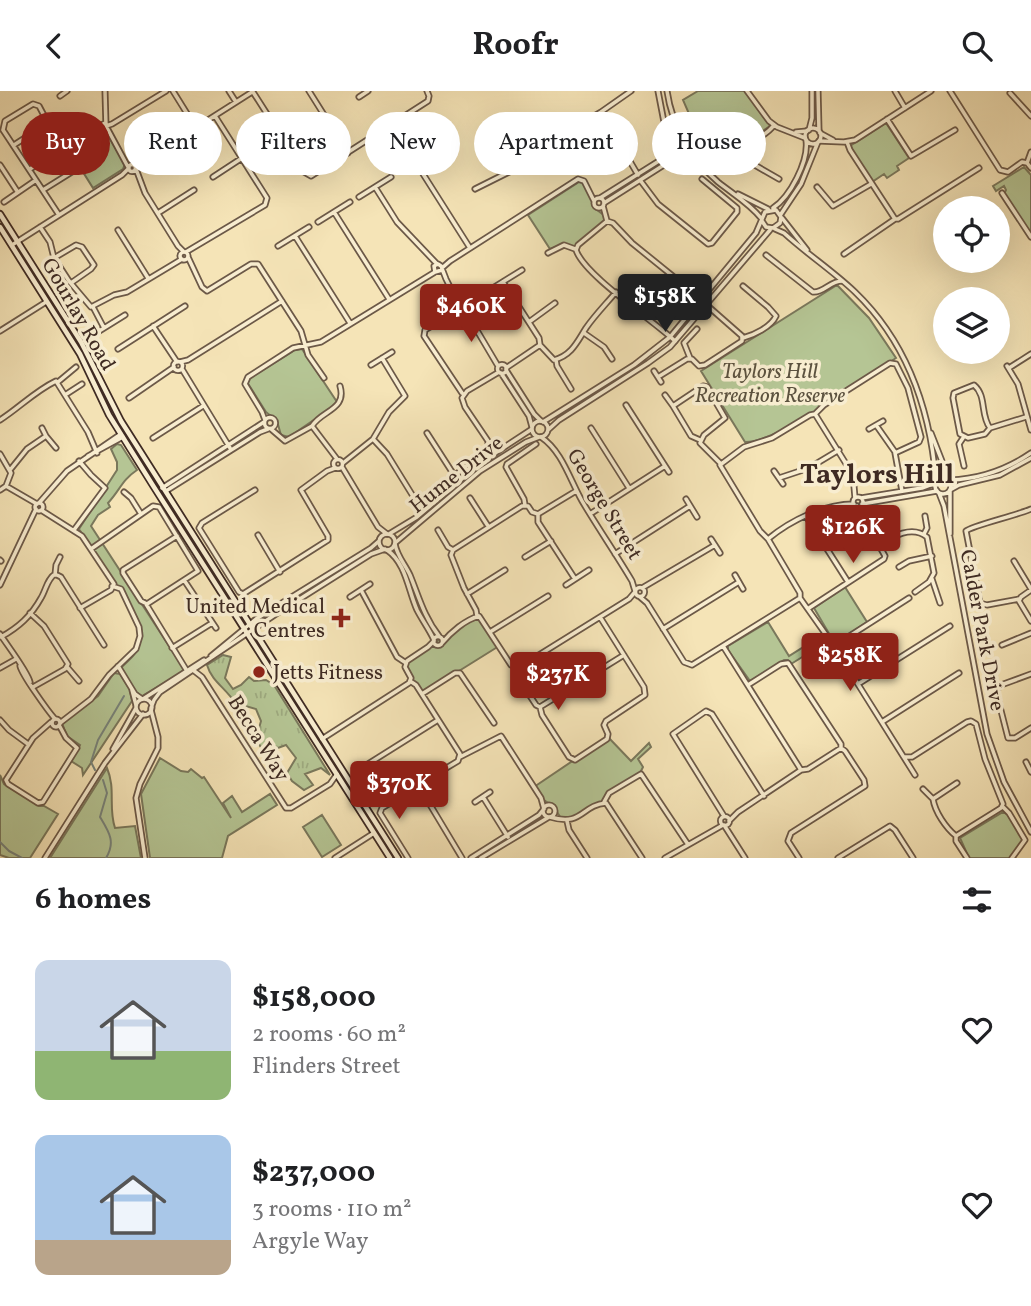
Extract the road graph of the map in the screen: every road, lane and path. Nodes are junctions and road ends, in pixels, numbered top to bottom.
1 (67, 91) edge
2 (105, 91) edge
3 (166, 91) edge
4 (173, 91) edge
5 (229, 91) edge
6 (253, 91) edge
7 (309, 91) edge
8 (368, 91) edge
9 (426, 91) edge
10 (631, 91) edge
11 (658, 91) edge
12 (667, 91) edge
13 (747, 91) edge
14 (812, 91) edge
15 (818, 91) edge
16 (895, 91) edge
17 (931, 91) edge
18 (951, 91) edge
19 (1010, 93) dead end
20 (60, 96) dead end
21 (359, 97) dead end
22 (236, 102) junction
23 (905, 108) junction
24 (105, 112) edge
25 (186, 112) edge
26 (221, 112) edge
27 (266, 112) edge
28 (322, 112) edge
29 (601, 112) edge
30 (662, 112) edge
31 (672, 112) edge
32 (1031, 116) edge
33 (887, 119) junction
34 (110, 124) edge
35 (774, 125) junction
36 (222, 127) edge
37 (955, 130) dead end
38 (1, 131) edge
39 (808, 131) junction
40 (794, 132) junction
41 (820, 132) junction
42 (110, 133) edge
43 (806, 139) junction
44 (819, 141) junction
45 (841, 142) junction
46 (847, 142) junction
47 (14, 145) junction
48 (236, 149) edge
49 (351, 151) edge
50 (1031, 152) edge
51 (21, 156) edge
52 (124, 157) edge
53 (236, 162) edge
54 (1027, 163) junction
55 (0, 165) edge
56 (979, 168) dead end
57 (1031, 168) edge
58 (652, 169) edge
59 (124, 174) edge
60 (33, 175) edge
61 (66, 175) edge
62 (137, 175) edge
63 (253, 175) edge
64 (424, 175) edge
65 (504, 175) edge
66 (712, 175) edge
67 (213, 177) dead end
68 (391, 177) dead end
69 (639, 177) junction
70 (702, 179) dead end
71 (779, 179) dead end
72 (36, 180) junction
73 (871, 184) junction
74 (375, 187) junction
75 (817, 187) dead end
76 (475, 189) dead end
77 (43, 190) junction
78 (194, 190) dead end
79 (730, 190) junction
80 (17, 191) junction
81 (1002, 192) dead end
82 (359, 197) dead end
83 (597, 199) junction
84 (4, 202) dead end
85 (350, 202) dead end
86 (602, 205) junction
87 (770, 209) junction
88 (334, 212) junction
89 (158, 213) junction
90 (0, 214) edge
91 (59, 215) junction
92 (781, 217) junction
93 (895, 219) junction
94 (762, 220) junction
95 (607, 221) junction
96 (318, 222) dead end
97 (0, 227) edge
98 (40, 227) junction
99 (309, 227) dead end
100 (773, 228) junction
101 (118, 230) dead end
102 (295, 236) junction
103 (1031, 237) edge
104 (18, 241) junction
105 (12, 245) junction
106 (278, 246) dead end
107 (470, 248) junction
108 (576, 250) junction
109 (548, 253) dead end
110 (766, 254) dead end
111 (844, 254) dead end
112 (184, 256) junction
113 (813, 257) junction
114 (54, 258) junction
115 (438, 268) junction
116 (522, 270) dead end
117 (832, 272) junction
118 (148, 279) junction
119 (842, 281) junction
120 (503, 282) junction
121 (71, 283) junction
122 (830, 284) junction
123 (742, 286) dead end
124 (690, 290) dead end
125 (616, 292) junction
126 (480, 296) dead end
127 (53, 297) junction
128 (389, 299) junction
129 (701, 300) junction
130 (282, 301) junction
131 (46, 302) junction
132 (555, 303) dead end
133 (707, 304) junction
134 (185, 306) dead end
135 (93, 307) junction
136 (125, 315) dead end
137 (449, 316) dead end
138 (529, 322) junction
139 (350, 324) junction
140 (153, 326) junction
141 (104, 328) junction
142 (697, 329) dead end
143 (0, 331) edge
144 (584, 333) junction
145 (670, 337) junction
146 (88, 338) dead end
147 (743, 338) junction
148 (675, 341) junction
149 (540, 345) junction
150 (305, 347) junction
151 (118, 349) dead end
152 (392, 352) dead end
153 (1031, 354) edge
154 (382, 358) junction
155 (690, 358) junction
156 (612, 359) dead end
157 (556, 360) junction
158 (371, 365) dead end
159 (178, 366) junction
160 (76, 367) dead end
161 (502, 368) junction
162 (71, 370) junction
163 (654, 371) dead end
164 (74, 375) dead end
165 (658, 377) junction
166 (324, 378) dead end
167 (661, 382) dead end
168 (57, 383) junction
169 (82, 384) dead end
170 (340, 386) dead end
171 (571, 389) dead end
172 (463, 394) junction
173 (65, 395) junction
174 (665, 395) dead end
175 (129, 398) dead end
176 (626, 405) dead end
177 (203, 406) junction
178 (673, 406) junction
179 (815, 414) junction
180 (1026, 417) junction
181 (0, 420) edge
182 (266, 420) junction
183 (883, 421) dead end
184 (542, 422) junction
185 (876, 425) junction
186 (927, 425) junction
187 (312, 426) junction
188 (43, 428) dead end
189 (271, 428) junction
190 (532, 428) junction
191 (591, 428) dead end
192 (990, 428) junction
193 (869, 429) dead end
194 (1031, 430) edge
195 (548, 431) junction
196 (128, 432) junction
197 (427, 433) dead end
198 (122, 435) junction
199 (46, 436) junction
200 (540, 437) junction
201 (964, 437) junction
202 (153, 438) dead end
203 (373, 439) junction
204 (700, 440) junction
205 (536, 445) dead end
206 (550, 445) junction
207 (56, 448) dead end
208 (230, 448) junction
209 (839, 450) junction
210 (96, 451) junction
211 (895, 453) junction
212 (0, 454) edge
213 (1031, 455) edge
214 (79, 461) junction
215 (720, 463) junction
216 (338, 464) junction
217 (665, 466) junction
218 (964, 467) dead end
219 (10, 470) junction
220 (774, 471) dead end
221 (669, 472) dead end
222 (454, 475) junction
223 (779, 478) junction
224 (949, 480) junction
225 (936, 482) junction
226 (783, 484) dead end
227 (629, 488) junction
228 (3, 489) edge
229 (164, 490) junction
230 (255, 490) dead end
231 (950, 490) junction
232 (576, 491) junction
233 (902, 491) junction
234 (124, 492) dead end
235 (938, 492) junction
236 (158, 493) junction
237 (470, 498) dead end
238 (686, 499) dead end
239 (858, 502) junction
240 (525, 505) junction
241 (690, 506) junction
242 (39, 507) junction
243 (1031, 509) edge
244 (141, 514) junction
245 (538, 514) junction
246 (590, 514) junction
247 (806, 516) junction
248 (925, 516) dead end
249 (697, 517) dead end
250 (378, 527) junction
251 (489, 527) junction
252 (74, 530) junction
253 (438, 530) dead end
254 (388, 534) junction
255 (924, 534) junction
256 (258, 535) dead end
257 (177, 536) junction
258 (711, 539) dead end
259 (768, 539) junction
260 (379, 540) junction
261 (551, 541) junction
262 (950, 542) junction
263 (395, 543) junction
264 (715, 545) junction
265 (878, 545) junction
266 (91, 549) junction
267 (386, 550) junction
268 (453, 550) junction
269 (720, 552) dead end
270 (615, 554) junction
271 (932, 556) junction
272 (60, 557) dead end
273 (525, 557) dead end
274 (1014, 561) dead end
275 (899, 567) dead end
276 (505, 570) dead end
277 (589, 570) dead end
278 (281, 572) junction
279 (55, 575) junction
280 (735, 575) dead end
281 (575, 579) junction
282 (932, 579) junction
283 (183, 580) junction
284 (632, 581) junction
285 (739, 582) junction
286 (848, 582) junction
287 (370, 584) dead end
288 (0, 585) edge
289 (566, 585) dead end
290 (113, 586) junction
291 (743, 589) dead end
292 (1031, 589) edge
293 (361, 590) junction
294 (635, 591) junction
295 (915, 592) dead end
296 (642, 593) junction
297 (467, 594) junction
298 (548, 596) dead end
299 (350, 597) dead end
300 (800, 598) junction
301 (909, 598) dead end
302 (629, 599) junction
303 (1019, 599) junction
304 (146, 603) junction
305 (940, 603) dead end
306 (809, 608) junction
307 (80, 609) junction
308 (30, 613) junction
309 (477, 616) junction
310 (600, 617) junction
311 (1031, 621) edge
312 (212, 622) junction
313 (249, 624) junction
314 (950, 626) dead end
315 (216, 628) dead end
316 (244, 628) junction
317 (663, 629) junction
318 (251, 631) junction
319 (490, 632) junction
320 (452, 633) junction
321 (1031, 633) edge
322 (1, 636) edge
323 (440, 636) junction
324 (434, 640) junction
325 (440, 644) junction
326 (104, 645) dead end
327 (1002, 645) dead end
328 (723, 646) junction
329 (834, 646) junction
330 (172, 647) junction
331 (428, 647) junction
332 (625, 656) junction
333 (15, 658) junction
334 (406, 663) junction
335 (201, 664) junction
336 (66, 667) junction
337 (117, 667) junction
338 (0, 668) edge
339 (516, 668) junction
340 (190, 670) junction
341 (959, 673) dead end
342 (1031, 674) edge
343 (202, 677) junction
344 (79, 681) dead end
345 (410, 681) junction
346 (858, 684) junction
347 (748, 685) junction
348 (34, 688) junction
349 (132, 690) junction
350 (422, 694) junction
351 (143, 699) junction
352 (136, 707) junction
353 (540, 707) junction
354 (151, 709) junction
355 (143, 715) junction
356 (0, 720) edge
357 (438, 720) junction
358 (882, 722) junction
359 (56, 723) junction
360 (494, 723) dead end
361 (153, 724) junction
362 (1031, 728) edge
363 (322, 739) junction
364 (29, 743) junction
365 (841, 748) junction
366 (460, 757) junction
367 (904, 757) junction
368 (1026, 762) dead end
369 (105, 763) junction
370 (360, 769) dead end
371 (801, 770) junction
372 (0, 772) edge
373 (1031, 772) edge
374 (337, 774) junction
375 (915, 775) dead end
376 (7, 777) junction
377 (957, 783) dead end
378 (330, 784) junction
379 (343, 785) junction
380 (420, 788) junction
381 (923, 789) dead end
382 (490, 792) dead end
383 (764, 796) junction
384 (483, 797) junction
385 (541, 798) junction
386 (933, 799) junction
387 (475, 802) dead end
388 (604, 802) junction
389 (1014, 802) junction
390 (551, 805) junction
391 (1002, 806) junction
392 (544, 810) junction
393 (555, 812) junction
394 (549, 817) junction
395 (565, 820) junction
396 (724, 821) junction
397 (1031, 827) edge
398 (380, 829) junction
399 (1031, 832) edge
400 (374, 833) junction
401 (956, 836) junction
402 (508, 838) junction
403 (687, 843) junction
404 (411, 857) edge
405 (45, 858) edge
406 (145, 858) edge
407 (334, 858) edge
408 (390, 858) edge
409 (398, 858) edge
410 (466, 858) edge
411 (481, 858) edge
412 (587, 858) edge
413 (642, 858) edge
414 (665, 858) edge
415 (745, 858) edge
416 (799, 858) edge
417 (838, 858) edge
418 (913, 858) edge
419 (967, 858) edge
420 (1012, 858) edge

1 - 20 street
2 - 24 street
3 - 34 street
4 - 25 street
5 - 22 street
6 - 22 street
6 - 27 street
7 - 28 street
8 - 21 street
9 - 49 street
10 - 29 street
11 - 30 street
12 - 31 street
13 - 35 street
14 - 39 street
15 - 41 street
16 - 23 street
17 - 23 street
18 - 54 street
19 - 32 street
22 - 26 street
23 - 33 street
33 - 37 street
33 - 46 street
35 - 40 street
35 - 71 street
36 - 48 street
38 - 47 street
38 - 47 street
39 - 40 street
39 - 41 street
39 - 43 street
40 - 43 street
41 - 44 street
41 - 45 street
42 - 52 street
43 - 44 street
43 - 87 street
44 - 45 street
44 - 92 street
45 - 46 street
46 - 73 street
47 - 51 street
50 - 54 street
53 - 67 street
54 - 57 street
55 - 80 street
56 - 93 street
58 - 69 street
59 - 91 street
60 - 72 street
61 - 77 street
62 - 89 street
63 - 112 street
64 - 107 street
65 - 76 street
66 - 79 street
68 - 74 street
69 - 70 street
69 - 83 street
69 - 86 street
72 - 77 street
72 - 80 street
73 - 75 street
73 - 93 street
74 - 82 street
74 - 115 street
77 - 91 street
78 - 89 street
79 - 87 street
79 - 94 street
80 - 84 street
81 - 103 street
83 - 86 street
83 - 86 street
83 - 107 street
85 - 88 street
86 - 95 street
87 - 92 street
87 - 94 street
88 - 96 street
88 - 128 street
89 - 112 street
90 - 104 main road, Gourlay Road
91 - 98 street
92 - 100 street
92 - 113 street
93 - 111 street
94 - 100 street
94 - 129 street
95 - 108 street
95 - 124 street
97 - 105 main road, Gourlay Road
98 - 104 street
98 - 114 street
99 - 102 street
100 - 113 street
100 - 133 street
101 - 118 street
102 - 106 street
102 - 139 street
104 - 105 street
104 - 127 main road, Gourlay Road
105 - 131 main road, Gourlay Road
107 - 115 street
108 - 109 street
108 - 125 street
110 - 122 street
112 - 118 street
112 - 130 street
113 - 117 street
114 - 121 street
114 - 121 street
115 - 128 street
115 - 161 street
116 - 120 street
117 - 119 street
117 - 122 street
118 - 135 street
119 - 122 street
119 - 186 street
120 - 126 street
120 - 138 street
121 - 135 street
123 - 147 street
125 - 144 street
125 - 145 street
127 - 131 main road
127 - 196 main road, Gourlay Road
128 - 139 street
129 - 133 street
129 - 145 street
130 - 150 street
130 - 159 street
131 - 143 street
131 - 198 main road, Gourlay Road
132 - 138 street
133 - 147 street
133 - 148 street
134 - 140 street
135 - 141 street
136 - 141 street
137 - 172 street
138 - 149 street
139 - 150 street
140 - 151 street
140 - 159 street
141 - 146 street
142 - 155 street
144 - 156 street
144 - 157 street
145 - 148 street
145 - 184 street
147 - 155 street
148 - 195 street
149 - 157 street
149 - 161 street
150 - 166 street
150 - 182 street
152 - 154 street
153 - 180 street
154 - 158 street
154 - 203 street
155 - 165 street
157 - 171 street
159 - 175 street
159 - 177 street
160 - 162 street
161 - 172 street
161 - 184 street
161 - 190 street
162 - 164 street
162 - 168 street
163 - 165 street
165 - 167 street
168 - 173 street
168 - 181 street
169 - 173 street
170 - 187 street
172 - 222 street
173 - 210 street
174 - 178 street
176 - 217 street
177 - 202 street
177 - 208 street
178 - 204 street
178 - 204 street
179 - 209 street
179 - 211 street
179 - 215 street
180 - 192 street
180 - 194 street
182 - 189 street
182 - 189 street
182 - 208 street
183 - 185 street
184 - 190 street
184 - 195 street
185 - 193 street
185 - 211 street
186 - 224 street
186 - 225 street
187 - 189 street
187 - 216 street
188 - 199 street
189 - 208 street
190 - 200 street
190 - 254 street, Hume Drive
191 - 227 street
192 - 201 street
192 - 201 street
195 - 200 street
195 - 206 street, George Street
196 - 198 main road
196 - 229 main road, Gourlay Road
197 - 222 street
198 - 210 street
198 - 236 main road, Gourlay Road
199 - 207 street
199 - 219 street
200 - 206 street, George Street
200 - 263 street, Hume Drive
201 - 218 street
203 - 216 street
203 - 222 street
204 - 215 street
205 - 240 street
206 - 232 street, George Street
208 - 229 street
209 - 223 street
209 - 239 street
210 - 214 street
211 - 233 street
212 - 219 street
213 - 224 street
213 - 231 street
214 - 242 street
214 - 252 street
215 - 259 street
216 - 250 street
216 - 278 street
217 - 221 street
217 - 227 street
219 - 228 street
220 - 223 street
223 - 226 street
224 - 225 street
224 - 231 street
225 - 233 street
225 - 235 street
227 - 246 street
228 - 242 street
229 - 236 main road
229 - 313 main road, Gourlay Road
230 - 278 street
231 - 235 street
231 - 262 street, Calder Park Drive
232 - 245 street
232 - 246 street, George Street
233 - 239 street
234 - 244 street
235 - 239 street
235 - 262 street, Calder Park Drive
236 - 316 main road, Gourlay Road
237 - 251 street
238 - 241 street
239 - 247 street
239 - 265 street
240 - 245 street
240 - 251 street
241 - 249 street
241 - 270 street
242 - 252 street
242 - 288 street
243 - 303 street
244 - 257 street
244 - 266 street
245 - 261 street
246 - 270 street, George Street
247 - 259 street
247 - 286 street
248 - 255 street
250 - 254 street
250 - 260 street
251 - 268 street
252 - 266 street
253 - 268 street
254 - 260 street
254 - 263 street
255 - 265 street
255 - 271 street
256 - 278 street
257 - 283 street
257 - 304 street
258 - 264 street
259 - 300 street
260 - 267 street
260 - 313 street
261 - 273 street
261 - 281 street
262 - 389 street, Calder Park Drive
263 - 267 street
263 - 323 street
264 - 269 street
264 - 296 street
265 - 286 street
266 - 290 street
267 - 318 street
267 - 324 street
268 - 297 street
270 - 284 street, George Street
271 - 275 street
271 - 282 street
272 - 279 street
274 - 292 street
276 - 297 street
277 - 281 street
279 - 307 street
279 - 308 street
280 - 285 street
281 - 289 street
282 - 295 street
282 - 305 street
283 - 304 street
283 - 312 street
284 - 294 street, George Street
284 - 296 street, George Street
285 - 291 street
285 - 317 street
286 - 306 street
287 - 293 street
290 - 307 street
290 - 337 street
292 - 303 street
293 - 299 street
293 - 334 street
294 - 296 street
294 - 302 street
296 - 302 street
296 - 317 street
297 - 309 street
298 - 319 street
300 - 306 street
300 - 328 street
301 - 329 street
302 - 310 street
303 - 311 street
304 - 330 street, Becca Way
306 - 329 street
307 - 326 street
308 - 322 street
308 - 336 street
309 - 319 street
309 - 320 street
310 - 332 street
310 - 339 street
312 - 315 street
312 - 330 street
313 - 316 street
313 - 318 main road, Gourlay Road
314 - 346 street
316 - 318 main road, Gourlay Road
316 - 340 street
317 - 328 street
318 - 335 street
318 - 363 main road, Gourlay Road
318 - 374 main road, Gourlay Road
319 - 339 street
320 - 323 street
320 - 325 street
321 - 327 street
322 - 333 street
323 - 324 street
323 - 325 street
324 - 325 street
324 - 331 street
325 - 331 street
328 - 347 street
329 - 346 street
330 - 340 street, Becca Way
331 - 334 street
332 - 353 street
332 - 353 street
333 - 338 street
333 - 348 street
334 - 345 street
335 - 340 street
335 - 343 street, Becca Way
336 - 344 street
336 - 348 street
337 - 349 street
337 - 359 street
339 - 353 street
340 - 343 street, Becca Way
340 - 351 street
340 - 354 street
341 - 358 street
342 - 362 street
343 - 378 street, Becca Way
345 - 350 street
345 - 363 street
346 - 358 street
347 - 365 street
347 - 371 street
348 - 359 street
349 - 351 street
349 - 352 street
350 - 357 street
350 - 360 street
351 - 352 street
351 - 354 street
352 - 355 street
352 - 369 street
354 - 355 street
354 - 361 street
355 - 361 street
355 - 369 street
356 - 364 street
357 - 366 street
357 - 370 street
358 - 367 street
359 - 364 street
359 - 376 street
361 - 406 street
363 - 398 main road, Gourlay Road
364 - 376 street
365 - 371 street
365 - 416 street
366 - 380 street
366 - 385 street
367 - 375 street
367 - 391 street
368 - 373 street
369 - 405 street
371 - 383 street
372 - 376 street
374 - 378 street, Becca Way
374 - 379 main road, Gourlay Road
377 - 386 street
378 - 379 street
379 - 400 main road, Gourlay Road
380 - 404 street
380 - 410 street
381 - 386 street
382 - 384 street
383 - 396 street
383 - 396 street
384 - 387 street
384 - 402 street
385 - 390 street
385 - 392 street
386 - 401 street
388 - 395 street
388 - 403 street
388 - 413 street
389 - 397 street, Calder Park Drive
389 - 399 street, Calder Park Drive
390 - 392 street
390 - 393 street
391 - 401 street
391 - 420 street
392 - 394 street
392 - 402 street
393 - 394 street
393 - 395 street
394 - 395 street
394 - 402 street
395 - 412 street
396 - 403 street
396 - 415 street
398 - 400 main road
398 - 409 main road, Gourlay Road
400 - 407 street
400 - 408 main road, Gourlay Road
401 - 419 street
402 - 410 street
402 - 411 street
403 - 414 street
417 - 418 street

